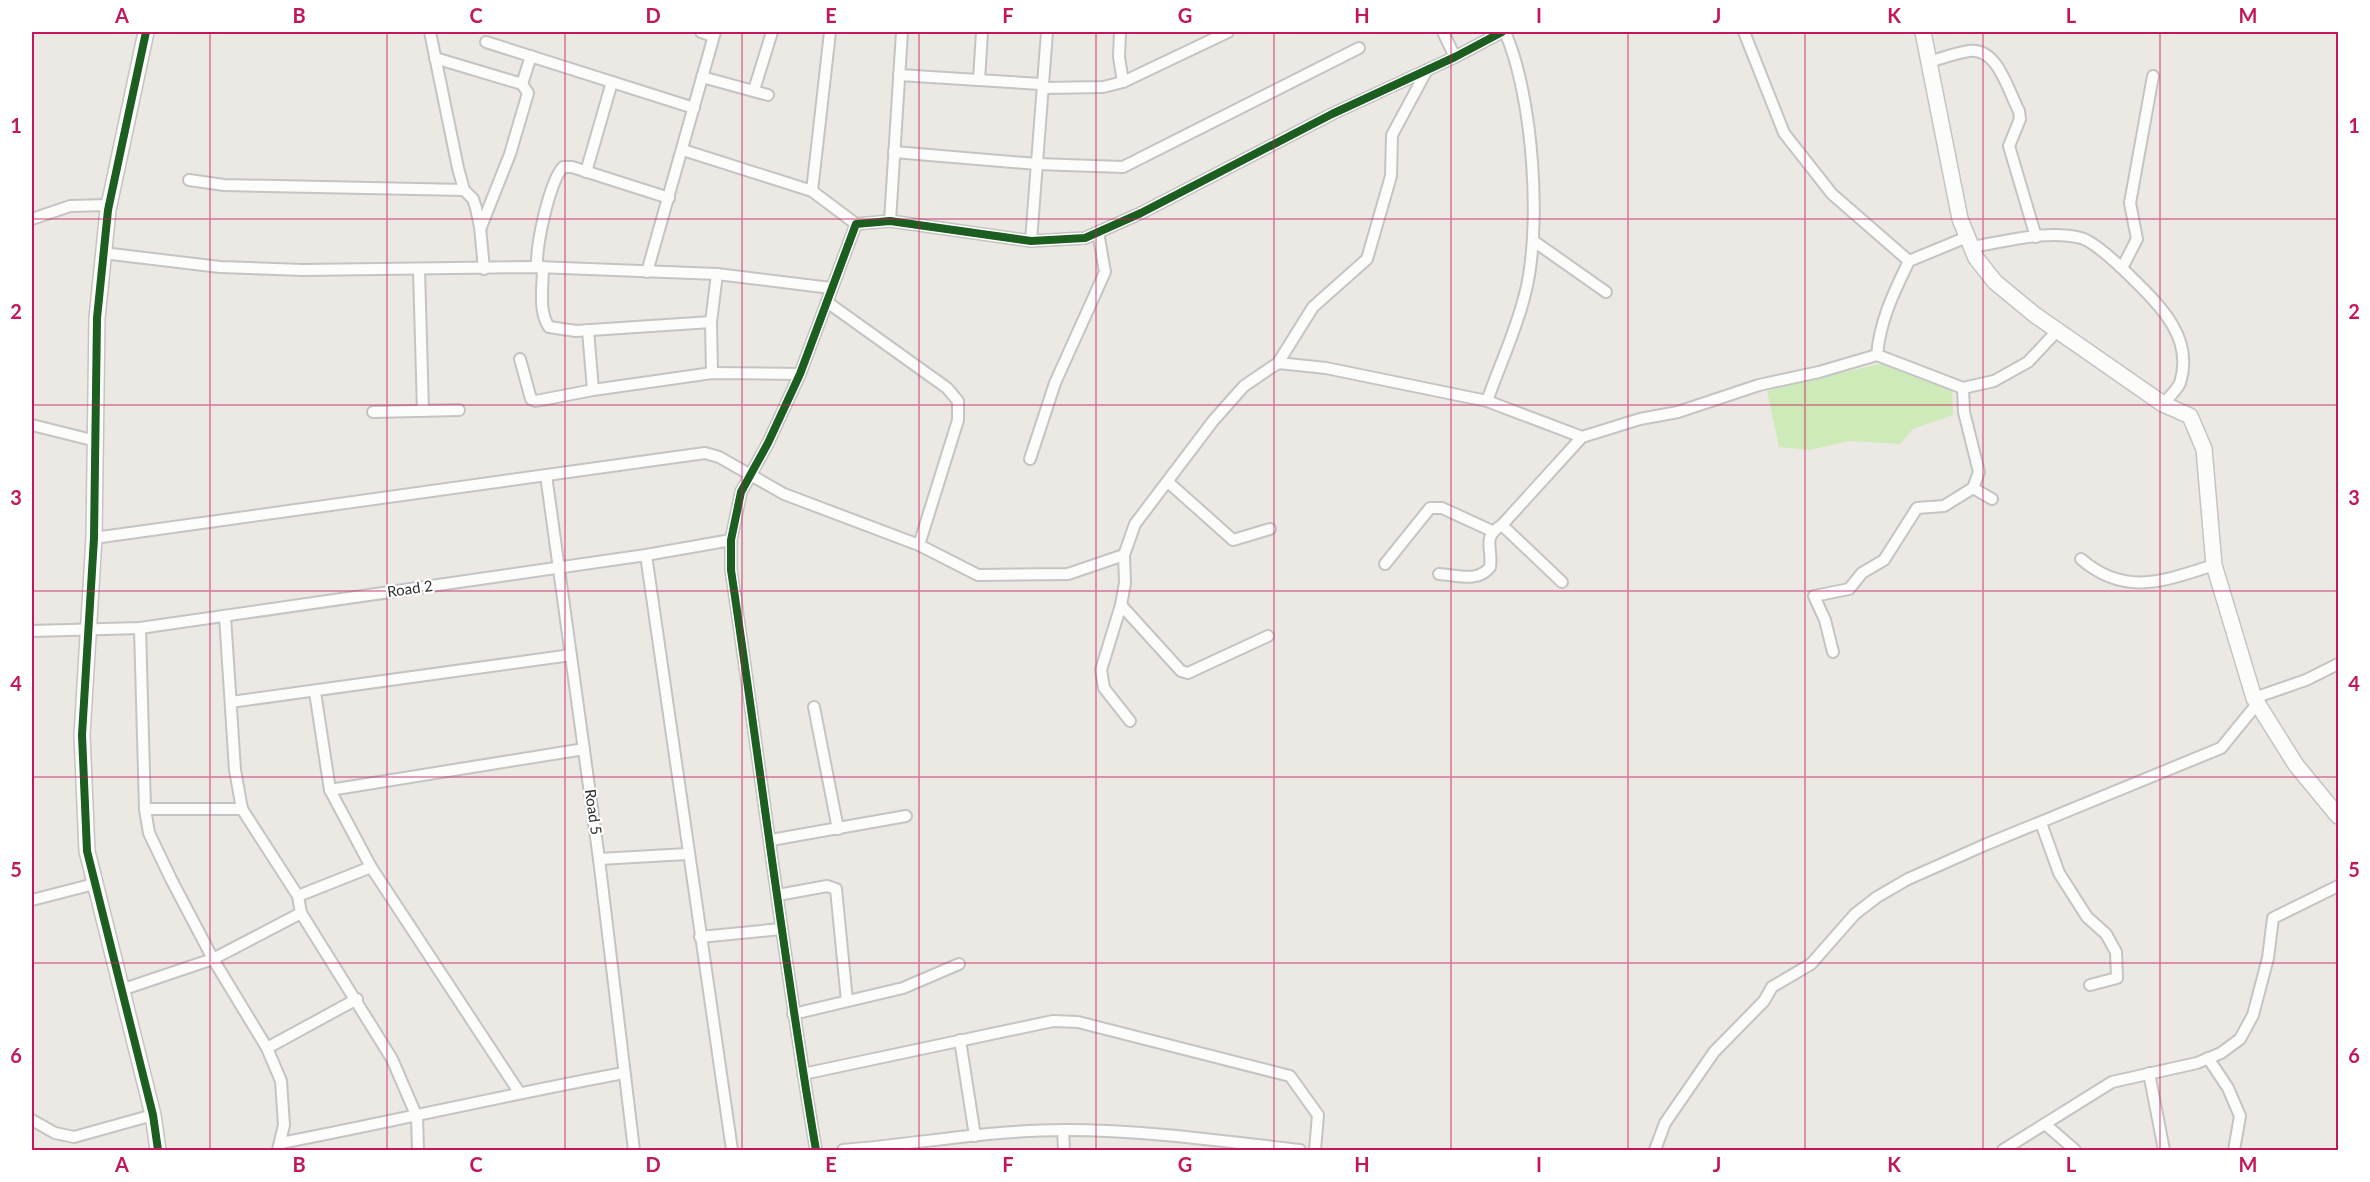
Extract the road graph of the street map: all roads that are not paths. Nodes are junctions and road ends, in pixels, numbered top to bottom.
1 (146, 32) edge
2 (430, 32) edge
3 (701, 32) edge
4 (772, 32) edge
5 (830, 32) edge
6 (902, 32) edge
7 (982, 32) edge
8 (1047, 32) edge
9 (1120, 32) edge
10 (1228, 32) edge
11 (1443, 32) edge
12 (1504, 32) edge
13 (1744, 32) edge
14 (1923, 32) edge
15 (714, 34) edge
16 (486, 42) dead end
17 (1359, 48) dead end
18 (531, 56) junction
19 (1455, 57) junction
20 (435, 58) junction
21 (1929, 62) junction
22 (1427, 70) junction
23 (899, 75) junction
24 (2153, 76) dead end
25 (702, 77) junction
26 (979, 80) junction
27 (612, 82) junction
28 (1123, 82) junction
29 (522, 84) junction
30 (1042, 88) junction
31 (754, 90) junction
32 (768, 95) dead end
33 (694, 108) junction
34 (684, 150) junction
35 (894, 152) junction
36 (1037, 164) junction
37 (586, 172) junction
38 (189, 180) dead end
39 (464, 190) junction
40 (812, 191) junction
41 (669, 198) junction
42 (109, 205) junction
43 (32, 219) edge
44 (890, 221) junction
45 (856, 224) junction
46 (480, 227) junction
47 (1098, 232) junction
48 (2036, 237) junction
49 (1031, 241) junction
50 (1535, 242) junction
51 (1969, 242) junction
52 (103, 253) junction
53 (1909, 261) junction
54 (540, 267) junction
55 (2122, 268) junction
56 (484, 269) junction
57 (419, 270) junction
58 (647, 272) junction
59 (717, 274) junction
60 (831, 288) junction
61 (1606, 292) dead end
62 (827, 302) junction
63 (711, 322) junction
64 (588, 330) junction
65 (2058, 330) junction
66 (1877, 355) junction
67 (520, 359) dead end
68 (1278, 363) junction
69 (711, 373) junction
70 (800, 374) junction
71 (1963, 388) junction
72 (593, 390) junction
73 (1486, 401) junction
74 (2163, 404) junction
75 (459, 410) dead end
76 (423, 411) junction
77 (373, 412) dead end
78 (32, 425) edge
79 (1582, 437) junction
80 (96, 441) junction
81 (1030, 459) dead end
82 (546, 475) junction
83 (750, 475) junction
84 (1168, 482) junction
85 (1973, 488) junction
86 (1992, 499) dead end
87 (1497, 528) junction
88 (1270, 529) dead end
89 (94, 538) junction
90 (731, 540) junction
91 (919, 545) junction
92 (646, 555) junction
93 (1124, 555) junction
94 (2081, 559) dead end
95 (1385, 564) dead end
96 (2214, 565) junction
97 (559, 568) junction
98 (1439, 574) dead end
99 (1562, 582) dead end
100 (1120, 605) junction
101 (225, 616) junction
102 (140, 628) junction
103 (88, 631) junction
104 (32, 632) edge
105 (1268, 636) dead end
106 (1833, 652) dead end
107 (571, 655) junction
108 (2338, 664) edge
109 (315, 692) junction
110 (2256, 701) junction
111 (231, 702) junction
112 (814, 707) dead end
113 (1130, 721) dead end
114 (584, 749) junction
115 (330, 790) junction
116 (242, 808) junction
117 (146, 809) junction
118 (906, 816) dead end
119 (2338, 816) edge
120 (2042, 823) junction
121 (838, 829) junction
122 (771, 840) junction
123 (687, 854) junction
124 (599, 859) junction
125 (371, 867) junction
126 (94, 884) junction
127 (2338, 886) edge
128 (778, 895) junction
129 (298, 896) junction
130 (32, 900) edge
131 (301, 913) junction
132 (781, 930) junction
133 (700, 937) junction
134 (213, 959) junction
135 (959, 964) dead end
136 (2090, 985) dead end
137 (122, 990) junction
138 (357, 999) junction
139 (848, 1001) junction
140 (793, 1014) junction
141 (960, 1040) junction
142 (267, 1048) junction
143 (2208, 1058) junction
144 (624, 1073) junction
145 (2149, 1073) junction
146 (803, 1074) junction
147 (519, 1092) junction
148 (153, 1116) junction
149 (417, 1117) junction
150 (32, 1120) edge
151 (2045, 1124) junction
152 (1063, 1130) junction
153 (975, 1136) junction
154 (280, 1147) edge
155 (908, 1148) edge
156 (158, 1150) edge
157 (418, 1150) edge
158 (634, 1150) edge
159 (732, 1150) edge
160 (816, 1150) edge
161 (843, 1150) edge
162 (1064, 1150) edge
163 (1300, 1150) edge
164 (1315, 1150) edge
165 (1655, 1150) edge
166 (2003, 1150) edge
167 (2075, 1150) edge
168 (2164, 1150) edge
169 (2234, 1150) edge

1 - 42 street
2 - 20 street
3 - 15 street
4 - 31 street
5 - 40 street
6 - 23 street
7 - 26 street
8 - 30 street
9 - 28 street
10 - 28 street
11 - 19 street
12 - 19 street
12 - 50 street
13 - 53 street
14 - 21 street
15 - 25 street
16 - 18 street
17 - 36 street
18 - 27 street
18 - 29 street
19 - 22 street
20 - 29 street
20 - 39 street
21 - 48 street
21 - 51 street
22 - 47 street
22 - 68 street
23 - 26 street
23 - 35 street
24 - 55 street
25 - 31 street
25 - 33 street
26 - 30 street
27 - 33 street
27 - 37 street
28 - 30 street
29 - 46 street
30 - 36 street
31 - 32 street
33 - 34 street
34 - 40 street
34 - 41 street
35 - 36 street
35 - 44 street
36 - 49 street
37 - 41 street
37 - 54 street
38 - 39 street
39 - 46 street
40 - 45 street
41 - 58 street
42 - 43 street
42 - 52 street
44 - 45 street
44 - 49 street
45 - 60 street
46 - 56 street
47 - 49 street
47 - 81 street
48 - 51 street
48 - 55 street
50 - 61 street
50 - 73 street
51 - 53 street
51 - 65 street
52 - 57 street
52 - 80 street
53 - 66 street
54 - 56 street
54 - 58 street
54 - 64 street
55 - 74 street
56 - 57 street
57 - 76 street
58 - 59 street
59 - 60 street
59 - 63 street
60 - 62 street
62 - 70 street
62 - 91 street
63 - 64 street
63 - 69 street
64 - 72 street
65 - 71 street
65 - 74 street
66 - 71 street
66 - 79 street
67 - 72 street
68 - 73 street
68 - 84 street
69 - 70 street
69 - 72 street
70 - 83 street
71 - 85 street
73 - 79 street
74 - 96 street
75 - 76 street
76 - 77 street
78 - 80 street
79 - 87 street
80 - 89 street
82 - 83 street
82 - 89 street
82 - 97 street, Road 5
83 - 90 street
83 - 91 street
84 - 88 street
84 - 93 street
85 - 86 street
85 - 106 street
87 - 95 street
87 - 98 street
87 - 99 street
89 - 103 street
90 - 92 street, Road 2
90 - 122 street
91 - 93 street
92 - 97 street, Road 2
92 - 123 street
93 - 100 street
94 - 96 street
96 - 110 street
97 - 101 street, Road 2
97 - 107 street, Road 5
100 - 105 street
100 - 113 street
101 - 102 street, Road 2
101 - 111 street
102 - 103 street, Road 2
102 - 117 street
103 - 104 street, Road 2
103 - 126 street
107 - 109 street
107 - 114 street, Road 5
108 - 110 street
109 - 111 street
109 - 115 street
110 - 119 street
110 - 120 street
111 - 116 street
112 - 121 street
114 - 115 street
114 - 124 street, Road 5
115 - 125 street
116 - 117 street
116 - 129 street
117 - 134 street
118 - 121 street
120 - 136 street
120 - 165 street
121 - 122 street
122 - 128 street
123 - 124 street
123 - 133 street
124 - 144 street, Road 5
125 - 129 street
125 - 147 street
126 - 130 street
126 - 137 street
127 - 143 street
128 - 132 street
128 - 139 street
129 - 131 street
131 - 134 street
131 - 138 street
132 - 133 street
132 - 140 street
133 - 159 street
134 - 137 street
134 - 142 street
135 - 139 street
137 - 148 street
138 - 142 street
138 - 149 street
139 - 140 street
140 - 146 street
141 - 146 street
141 - 153 street
141 - 164 street
142 - 154 street
143 - 145 street
143 - 169 street
144 - 147 street
144 - 158 street, Road 5
145 - 151 street
145 - 168 street
146 - 160 street
147 - 149 street
148 - 150 street
148 - 156 street
149 - 154 street
149 - 157 street
151 - 166 street
151 - 167 street
152 - 153 street
152 - 162 street
152 - 163 street
153 - 155 street
155 - 161 street

